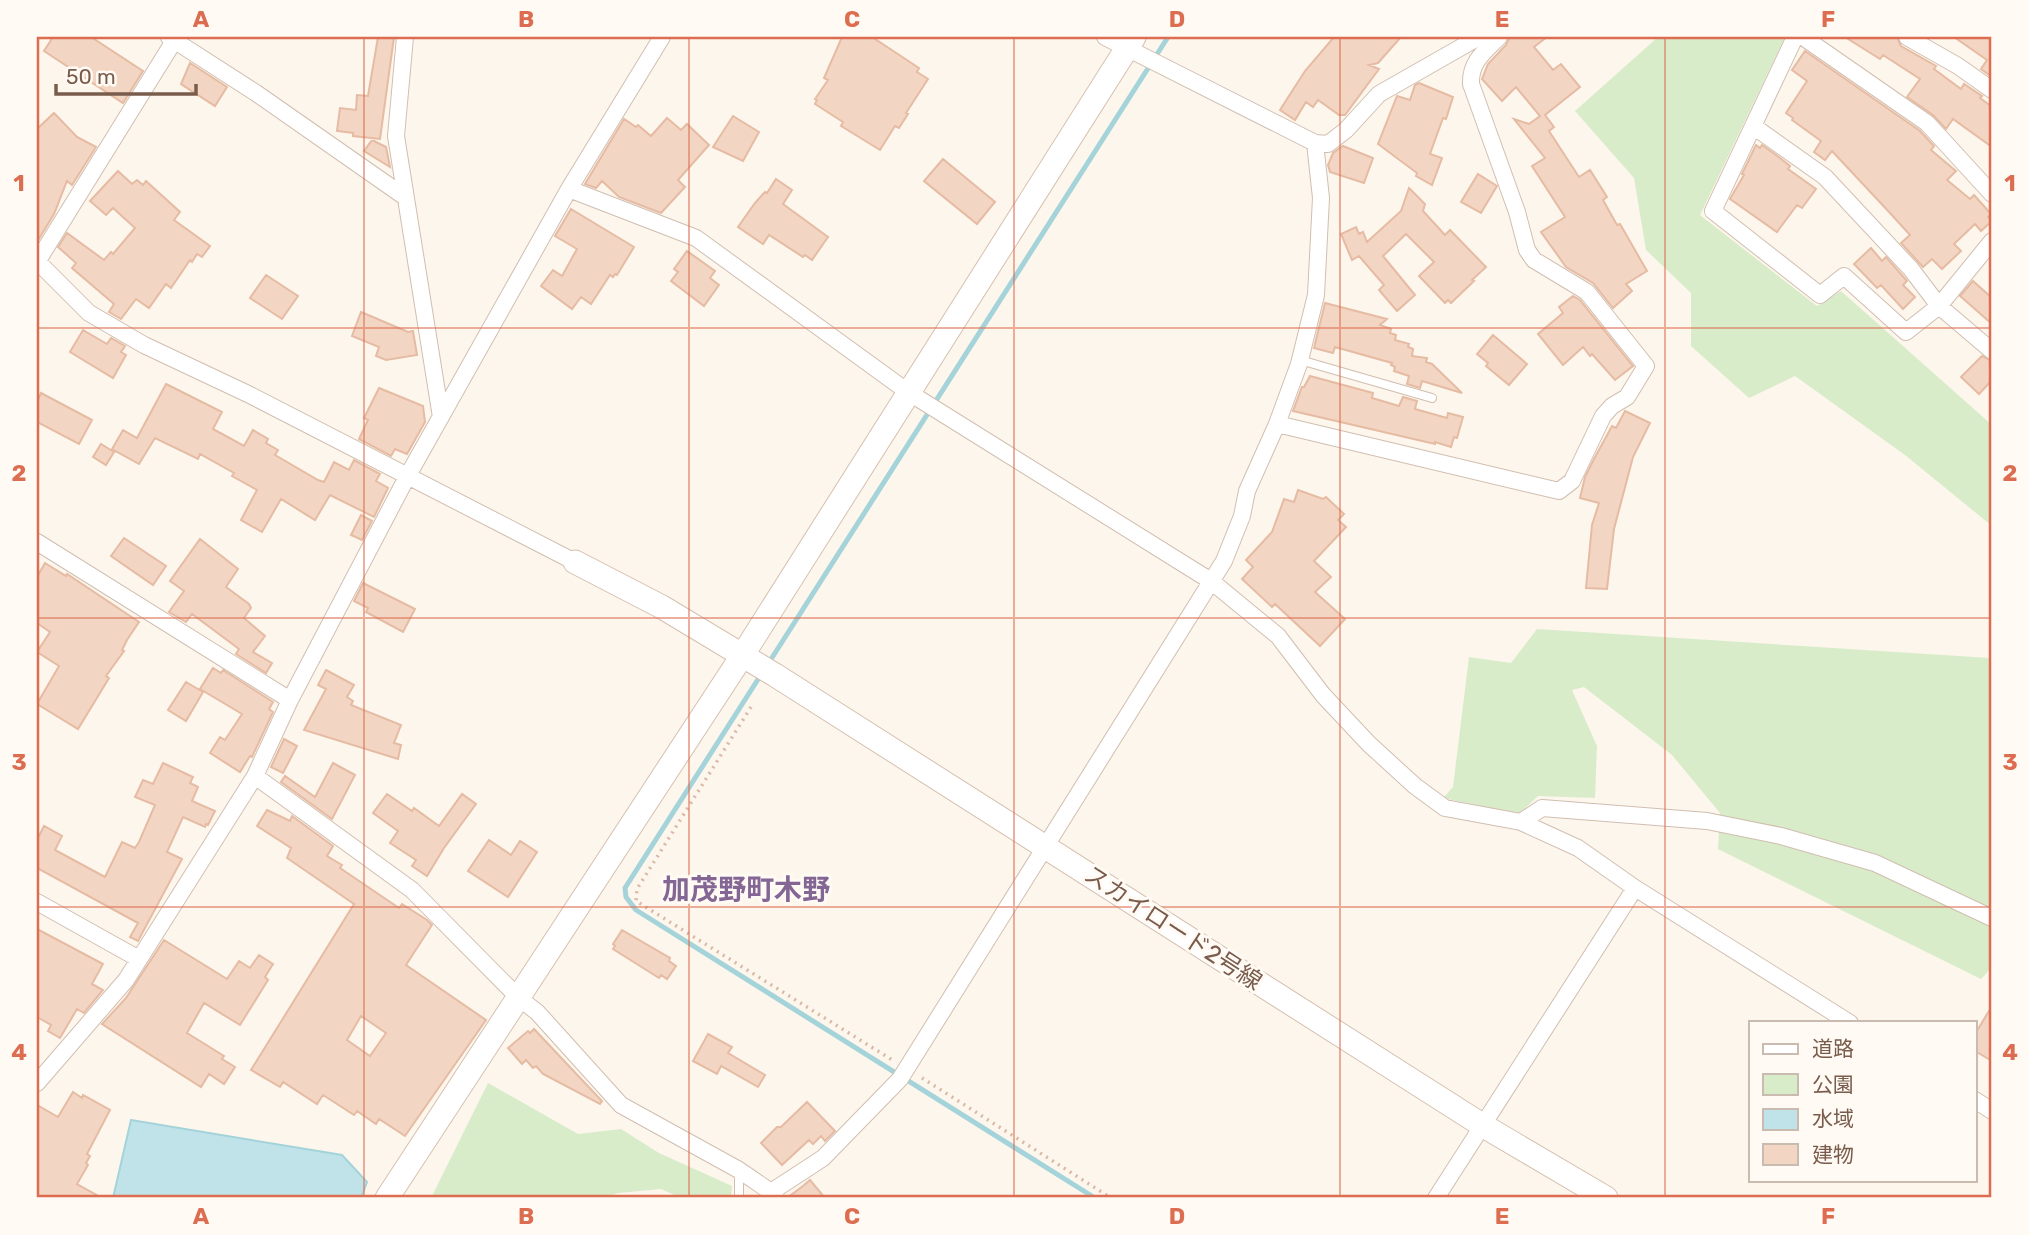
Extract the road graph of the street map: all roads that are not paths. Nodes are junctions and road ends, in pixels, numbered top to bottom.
1 (405, 37) edge
2 (662, 37) edge
3 (1105, 37) edge
4 (1479, 37) edge
5 (1499, 37) edge
6 (1795, 37) edge
7 (1803, 37) edge
8 (1907, 37) edge
9 (171, 39) edge
10 (1130, 43) edge
11 (1992, 90) edge
12 (1753, 126) junction
13 (1315, 143) junction
14 (569, 189) junction
15 (1992, 194) edge
16 (405, 197) junction
17 (1992, 241) edge
18 (37, 262) edge
19 (1939, 306) junction
20 (1992, 351) edge
21 (1300, 360) junction
22 (1432, 398) dead end
23 (923, 401) junction
24 (441, 417) junction
25 (1277, 424) junction
26 (407, 477) junction
27 (37, 542) edge
28 (575, 562) joint
29 (1211, 581) junction
30 (758, 665) junction
31 (290, 700) junction
32 (255, 776) junction
33 (1521, 822) junction
34 (1046, 846) junction
35 (1635, 888) junction
36 (37, 902) edge
37 (1992, 918) edge
38 (139, 959) junction
39 (519, 999) junction
40 (1847, 1021) edge
41 (37, 1083) edge
42 (1976, 1101) edge
43 (1992, 1111) edge
44 (1482, 1125) junction
45 (739, 1170) junction
46 (774, 1195) edge
47 (387, 1198) edge
48 (739, 1198) edge
49 (1436, 1198) edge
50 (1606, 1198) edge

1 - 16 street
2 - 14 street
3 - 10 street
4 - 13 street
5 - 25 street
6 - 12 street
7 - 15 street
8 - 11 street
9 - 16 street
9 - 18 street
10 - 13 street
10 - 23 street
12 - 19 street
12 - 19 street
13 - 21 street
14 - 23 street
14 - 24 street
16 - 24 street
17 - 19 street
18 - 26 street
19 - 20 street
21 - 22 lane
21 - 25 street
23 - 29 street
23 - 30 street
24 - 26 street
25 - 29 street
26 - 28 street
26 - 31 street
27 - 31 street
28 - 30 street, スカイロード2号線
29 - 33 street
29 - 34 street
30 - 34 street, スカイロード2号線
30 - 39 street
31 - 32 street
32 - 38 street
32 - 39 street
33 - 35 street
33 - 37 street
34 - 44 street, スカイロード2号線
34 - 46 street
35 - 40 street
35 - 44 street
36 - 38 street
38 - 41 street
39 - 45 street
39 - 47 street
42 - 43 street
44 - 49 street
44 - 50 street, スカイロード2号線
45 - 46 street
45 - 48 lane

